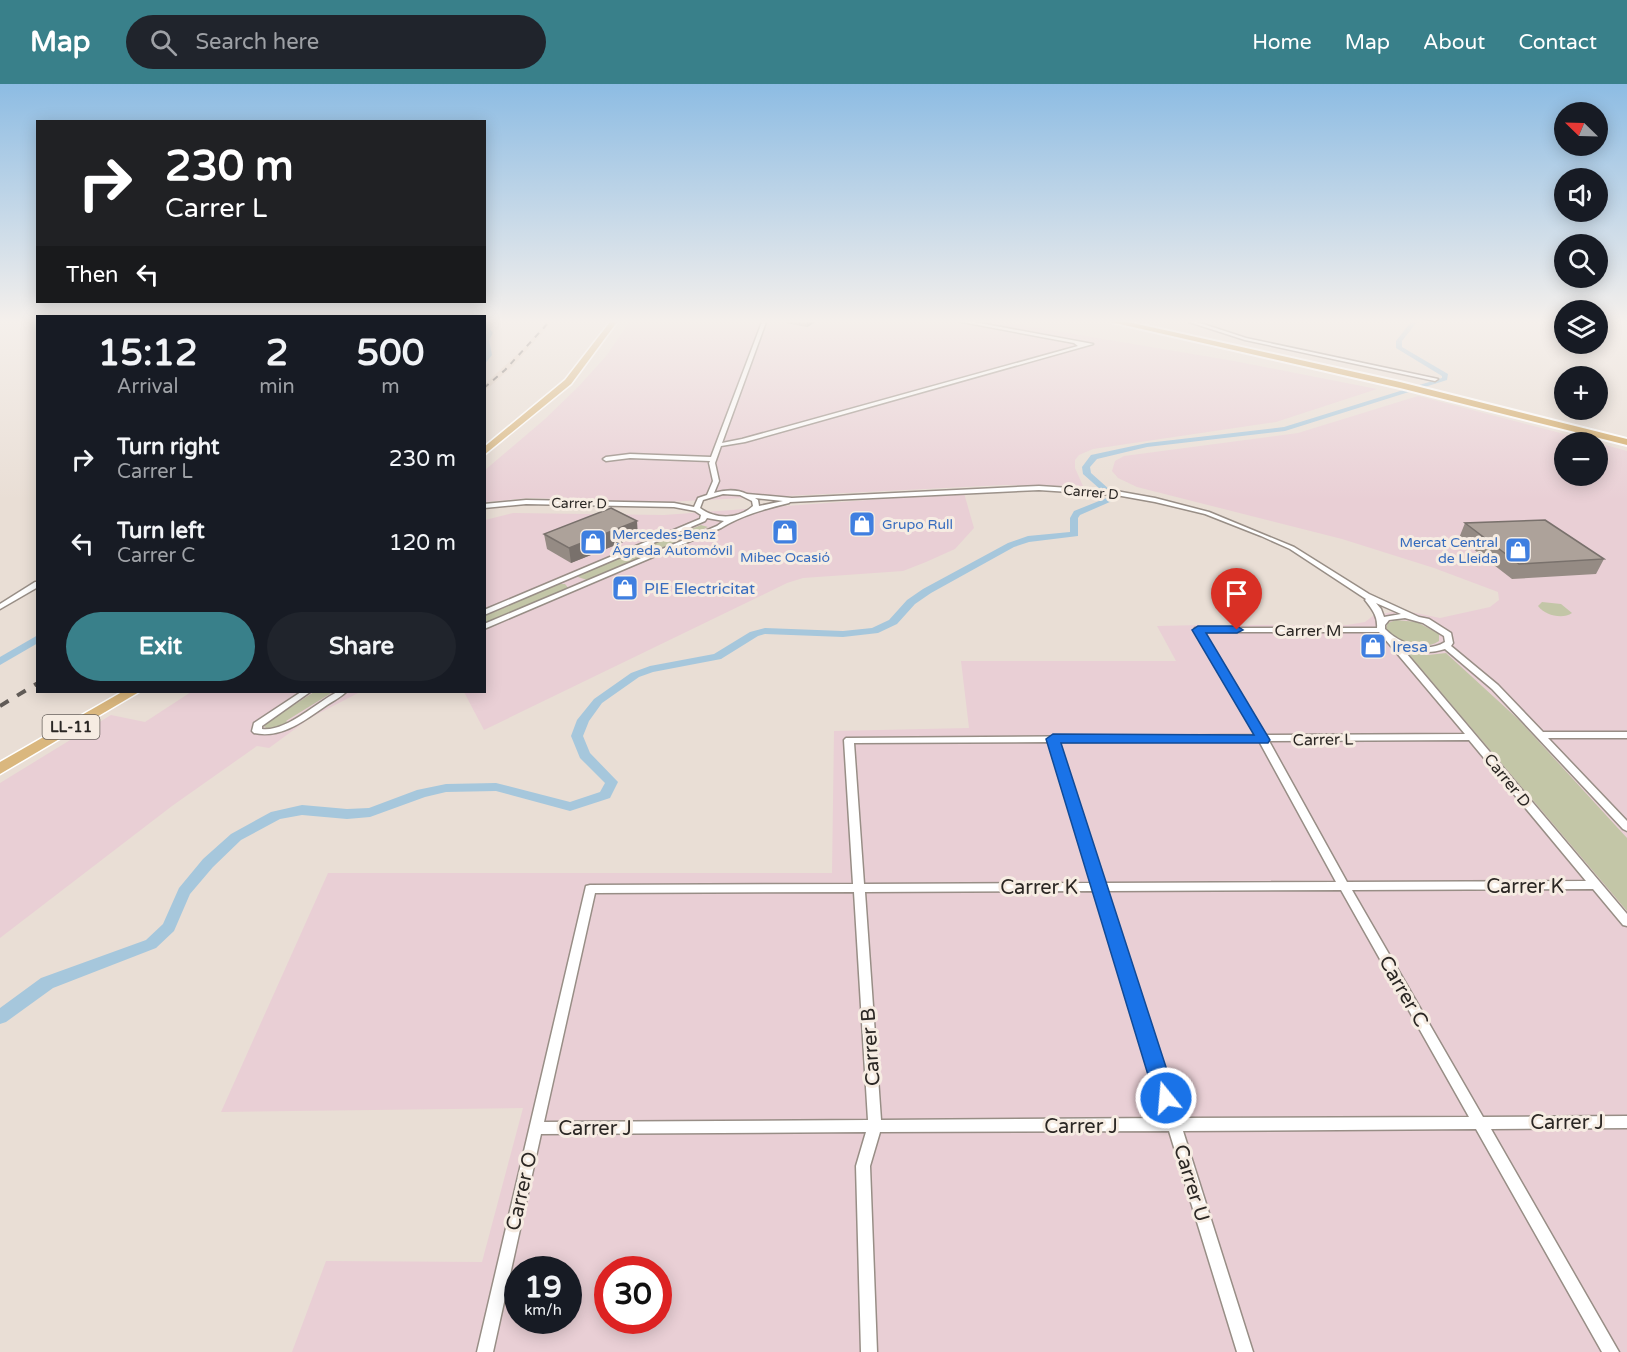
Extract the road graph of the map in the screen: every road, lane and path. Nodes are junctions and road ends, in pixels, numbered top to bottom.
1 (557, 381) edge
2 (569, 381) edge
3 (742, 381) edge
4 (951, 381) edge
5 (1390, 381) edge
6 (1391, 381) edge
7 (1410, 381) edge
8 (1403, 384) junction
9 (1433, 387) junction
10 (1627, 438) edge
11 (486, 440) edge
12 (1627, 442) edge
13 (719, 445) junction
14 (486, 450) edge
15 (606, 459) dead end
16 (714, 459) junction
17 (716, 480) junction
18 (736, 492) junction
19 (710, 494) junction
20 (749, 495) junction
21 (700, 499) junction
22 (792, 500) junction
23 (674, 505) junction
24 (486, 506) edge
25 (697, 509) junction
26 (753, 510) junction
27 (704, 517) junction
28 (734, 517) junction
29 (724, 525) junction
30 (567, 578) junction
31 (36, 585) edge
32 (582, 586) junction
33 (1366, 596) junction
34 (0, 607) edge
35 (486, 612) edge
36 (1416, 618) junction
37 (486, 626) edge
38 (1198, 630) joint
39 (1384, 630) junction
40 (1446, 646) junction
41 (110, 693) edge
42 (130, 693) edge
43 (304, 693) edge
44 (340, 693) edge
45 (1543, 735) junction
46 (1627, 735) edge
47 (1473, 737) junction
48 (1053, 739) junction
49 (849, 740) joint
50 (1263, 740) junction
51 (0, 757) edge
52 (0, 769) edge
53 (1627, 827) edge
54 (1597, 885) junction
55 (1344, 886) junction
56 (858, 887) junction
57 (1100, 887) junction
58 (590, 889) joint
59 (1627, 922) edge
60 (1480, 1122) junction
61 (1627, 1122) edge
62 (876, 1126) junction
63 (1174, 1126) junction
64 (536, 1128) junction
65 (485, 1352) edge
66 (869, 1352) edge
67 (1245, 1352) edge
68 (1611, 1352) edge

1 - 11 highway
2 - 14 highway
3 - 13 street
4 - 13 street
5 - 8 highway
6 - 8 highway
7 - 9 street
8 - 9 highway
9 - 10 highway
9 - 12 highway
13 - 16 street
15 - 16 street
16 - 17 street
17 - 18 street
17 - 19 street
18 - 19 street
18 - 20 street, Carrer D
19 - 21 street, Carrer D
20 - 22 street, Carrer D
20 - 26 street
21 - 23 street, Carrer D
21 - 25 street
22 - 26 street, Carrer D
22 - 33 street, Carrer D
23 - 24 street, Carrer D
23 - 25 street, Carrer D
25 - 27 street
26 - 28 street, Carrer D
27 - 28 street
27 - 29 street
27 - 30 street
28 - 29 street
29 - 32 street
30 - 32 street
30 - 35 street
31 - 34 street
32 - 37 street
33 - 36 street, Carrer D
33 - 39 street, Carrer D
36 - 39 street
36 - 40 street, Carrer D
38 - 39 street, Carrer M
38 - 50 street, Carrer C
39 - 40 street
39 - 47 street, Carrer D
40 - 45 street
41 - 51 highway, LL-11
42 - 52 highway, LL-11
43 - 44 street
45 - 46 street
45 - 53 street
47 - 50 street, Carrer L
47 - 54 street, Carrer D
48 - 49 street, Carrer L
48 - 50 street, Carrer L
48 - 57 street, Carrer U
49 - 56 street, Carrer B
50 - 55 street, Carrer C
54 - 55 street, Carrer K
54 - 59 street, Carrer D
55 - 57 street, Carrer K
55 - 60 street, Carrer C
56 - 57 street, Carrer K
56 - 58 street, Carrer K
56 - 62 street, Carrer B
57 - 63 street, Carrer U
58 - 64 street, Carrer O
60 - 61 street, Carrer J
60 - 63 street, Carrer J
60 - 68 street, Carrer C
62 - 63 street, Carrer J
62 - 64 street, Carrer J
62 - 66 street, Carrer B
63 - 67 street, Carrer U
64 - 65 street, Carrer O

